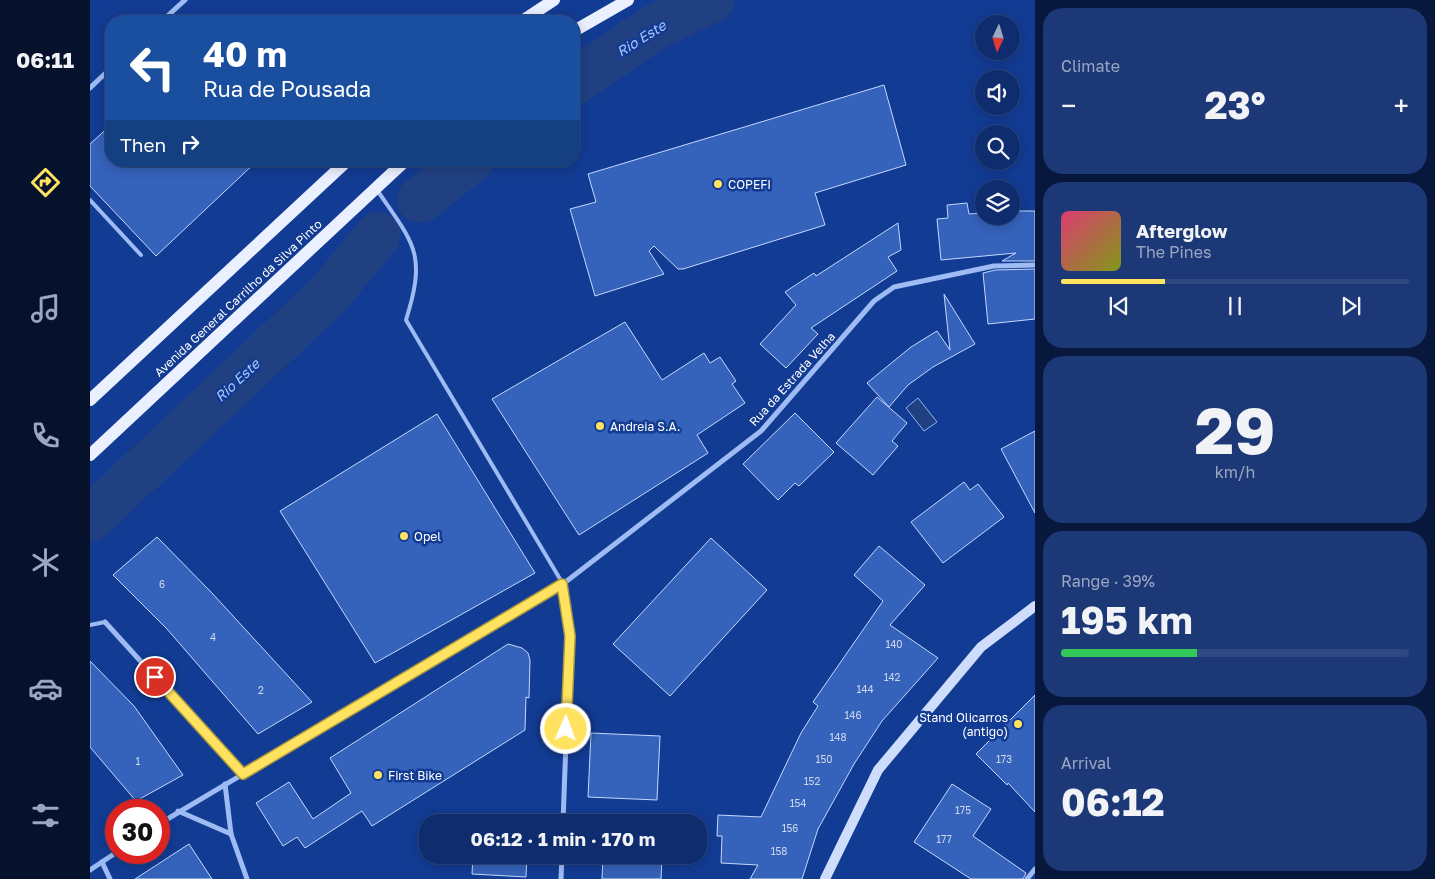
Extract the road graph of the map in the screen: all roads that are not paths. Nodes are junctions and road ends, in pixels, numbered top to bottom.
1 (185, 0) edge
2 (554, 0) edge
3 (628, 0) edge
4 (169, 15) edge
5 (531, 15) edge
6 (580, 28) edge
7 (105, 74) edge
8 (90, 88) edge
9 (341, 167) edge
10 (399, 167) edge
11 (376, 188) junction
12 (90, 200) edge
13 (141, 255) dead end
14 (1035, 265) edge
15 (90, 400) edge
16 (90, 454) edge
17 (562, 584) junction
18 (1035, 606) edge
19 (105, 622) joint
20 (90, 625) edge
21 (243, 774) junction
22 (225, 784) junction
23 (178, 811) junction
24 (563, 814) edge
25 (170, 816) edge
26 (231, 834) junction
27 (105, 860) edge
28 (102, 862) junction
29 (562, 864) edge
30 (1035, 869) edge
31 (90, 870) edge
32 (110, 879) edge
33 (247, 879) edge
34 (561, 879) edge
35 (825, 879) edge
36 (1027, 879) edge

1 - 4 street
2 - 5 main road
3 - 6 main road
7 - 8 street
9 - 15 main road, Avenida General Carrilho da Silva Pinto
10 - 11 main road, Avenida General Carrilho da Silva Pinto
11 - 16 main road, Avenida General Carrilho da Silva Pinto
11 - 17 lane
12 - 13 lane
14 - 17 street, Rua da Estrada Velha
17 - 21 street, Rua da Estrada Velha
17 - 24 street
18 - 35 main road
19 - 20 lane
19 - 21 street
21 - 22 street, Rua da Estrada Velha
22 - 23 street, Rua da Estrada Velha
22 - 26 street
23 - 25 street, Rua da Estrada Velha
23 - 26 street
26 - 33 street
27 - 28 street
28 - 31 street
28 - 32 street
29 - 34 street
30 - 36 street

